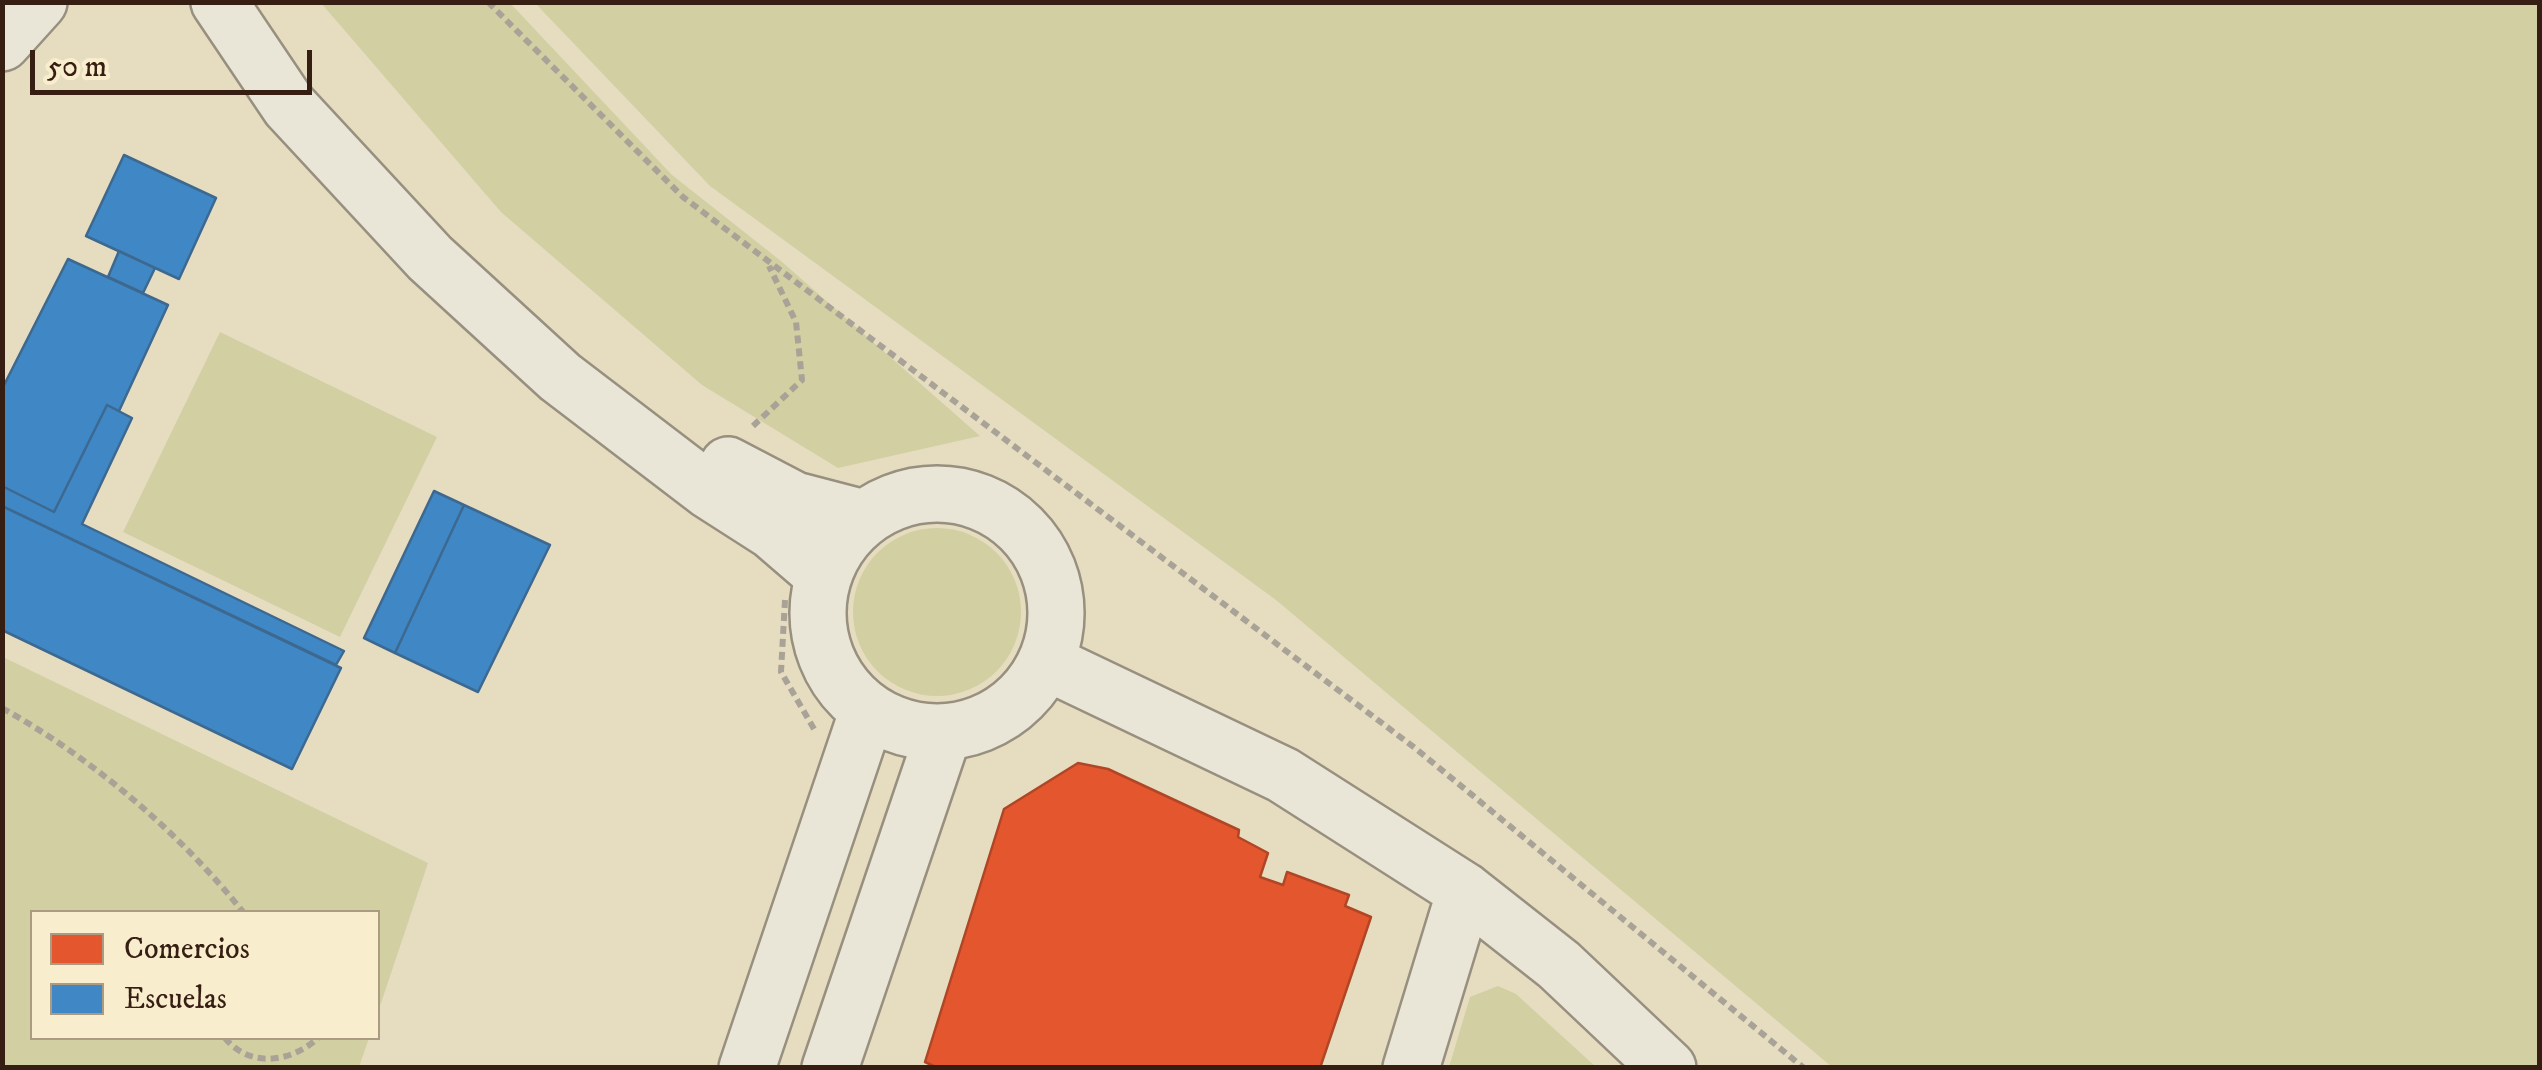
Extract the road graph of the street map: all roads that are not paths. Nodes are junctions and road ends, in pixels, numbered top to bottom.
1 (40, 2) edge
2 (219, 2) edge
3 (254, 2) edge
4 (2, 43) edge
5 (864, 518) junction
6 (804, 579) junction
7 (1046, 662) junction
8 (868, 710) junction
9 (944, 732) junction
10 (1465, 891) junction
11 (747, 1068) edge
12 (830, 1068) edge
13 (1411, 1068) edge
14 (1668, 1068) edge

1 - 4 street
2 - 6 street
3 - 5 street
5 - 6 street
5 - 7 street
6 - 8 street
7 - 9 street
7 - 10 street
8 - 9 street
8 - 11 street
9 - 12 street
10 - 13 street
10 - 14 street

